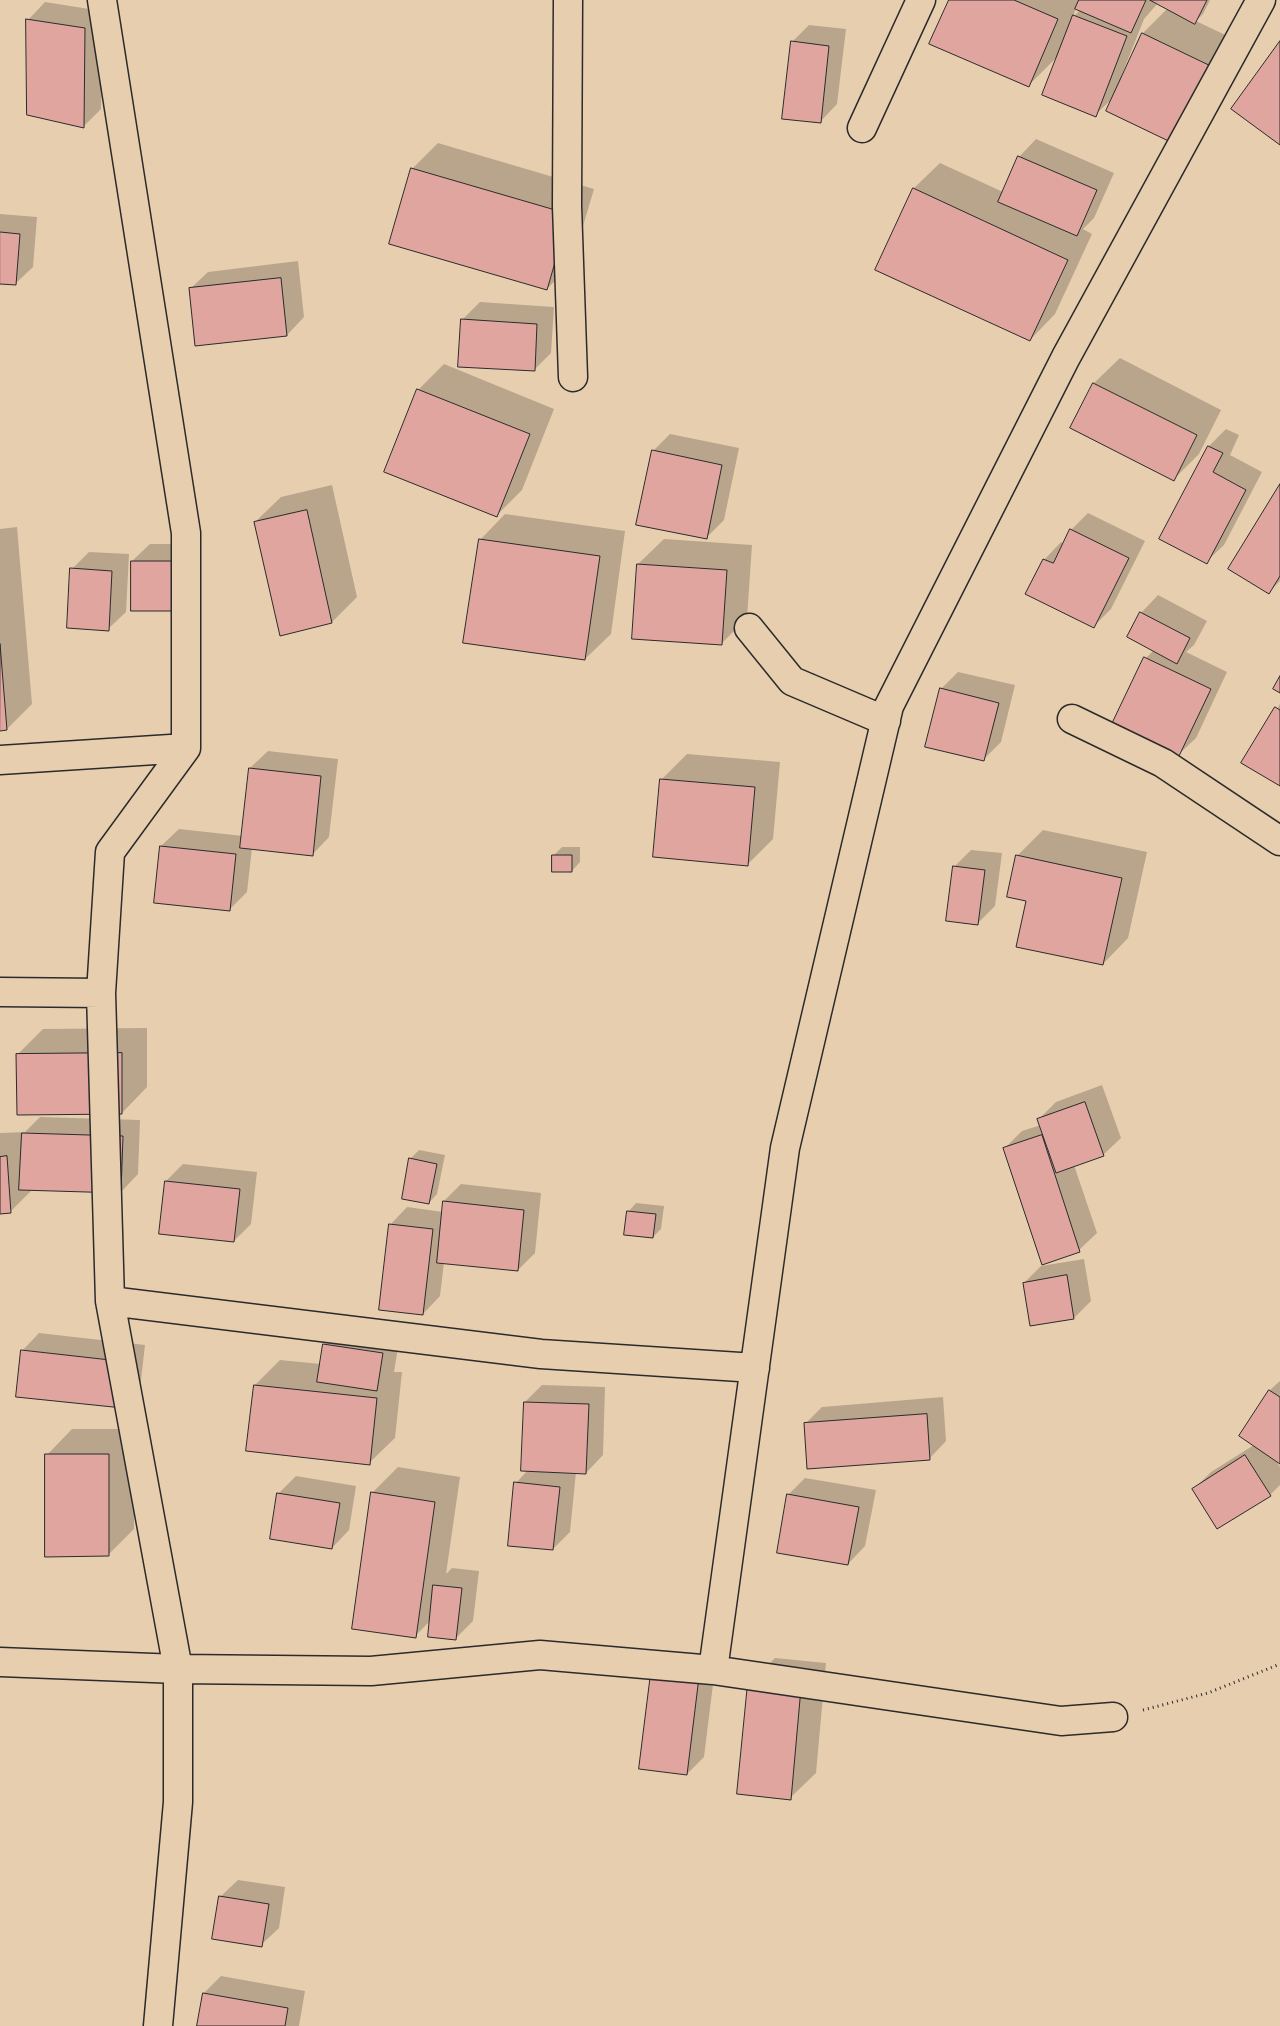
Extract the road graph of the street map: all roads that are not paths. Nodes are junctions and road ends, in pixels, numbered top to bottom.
1 (102, 0) edge
2 (568, 0) edge
3 (921, 0) edge
4 (1261, 0) edge
5 (862, 128) dead end
6 (573, 377) dead end
7 (749, 628) dead end
8 (1072, 719) dead end
9 (886, 721) junction
10 (186, 748) junction
11 (0, 760) edge
12 (1280, 841) edge
13 (0, 992) edge
14 (100, 993) junction
15 (110, 1301) junction
16 (755, 1368) junction
17 (0, 1662) edge
18 (178, 1669) junction
19 (712, 1670) junction
20 (1113, 1718) road end
21 (158, 2026) edge

1 - 10 street
2 - 6 street
3 - 5 street
4 - 9 street
7 - 9 street
8 - 12 street
9 - 16 street
10 - 11 street
10 - 14 street
13 - 14 street
14 - 15 street
15 - 16 street
15 - 18 street
16 - 19 street
17 - 18 street
18 - 19 street
18 - 21 street
19 - 20 street

